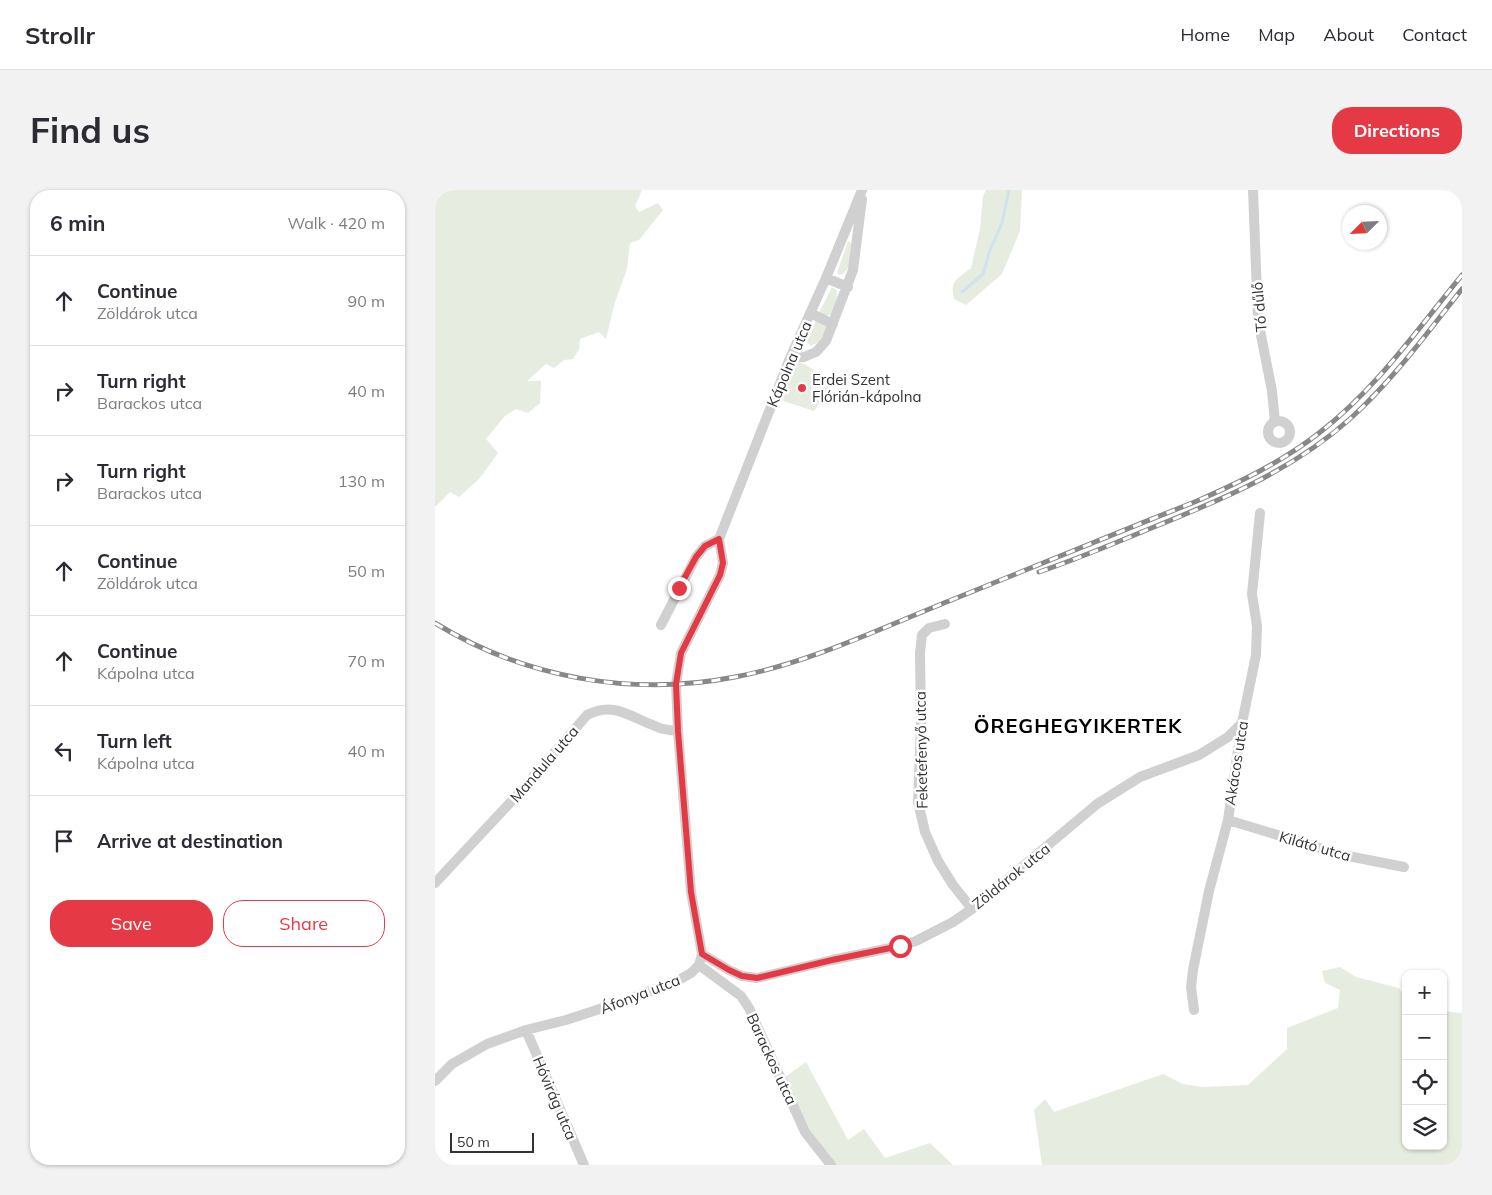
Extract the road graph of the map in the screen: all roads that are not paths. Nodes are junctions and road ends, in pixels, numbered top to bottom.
1 (863, 190) edge
2 (1253, 190) edge
3 (826, 278) junction
4 (847, 287) junction
5 (810, 313) junction
6 (833, 324) junction
7 (790, 358) junction
8 (1275, 422) dead end
9 (1260, 513) dead end
10 (719, 539) junction
11 (945, 624) dead end
12 (661, 625) dead end
13 (1242, 723) junction
14 (678, 731) junction
15 (1228, 820) junction
16 (1404, 868) dead end
17 (435, 883) edge
18 (972, 909) junction
19 (702, 954) junction
20 (699, 965) junction
21 (1194, 1010) dead end
22 (526, 1030) junction
23 (435, 1081) edge
24 (584, 1165) edge
25 (831, 1165) edge

1 - 3 street, Kápolna utca
1 - 4 street
2 - 8 street, Tó dűlő
3 - 4 street
3 - 5 street, Kápolna utca
4 - 6 street
5 - 6 street
5 - 7 street, Kápolna utca
6 - 7 street
7 - 10 street, Kápolna utca
9 - 13 street, Akácos utca
10 - 12 street
10 - 14 street
11 - 18 street, Feketefenyő utca
13 - 15 street, Akácos utca
13 - 18 street, Zöldárok utca
14 - 17 street, Mandula utca
14 - 19 street
15 - 16 street, Kilátó utca
15 - 21 street, Akácos utca
18 - 19 street, Zöldárok utca
19 - 20 street
20 - 22 street, Áfonya utca
20 - 25 street, Barackos utca
22 - 23 street
22 - 24 street, Hóvirág utca

